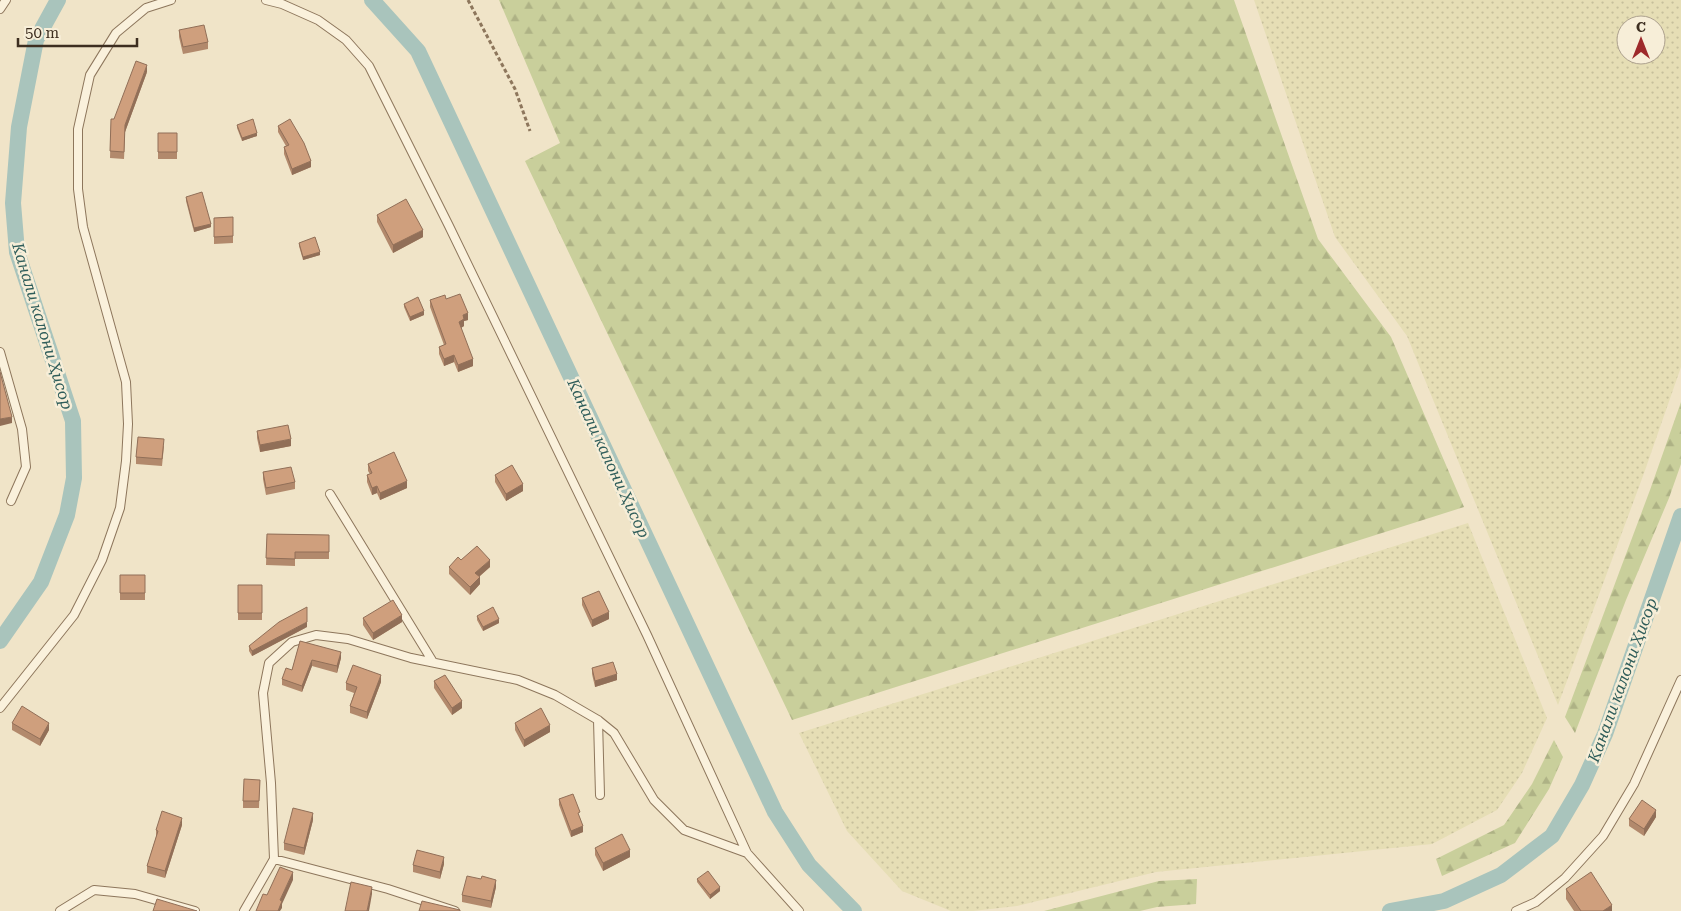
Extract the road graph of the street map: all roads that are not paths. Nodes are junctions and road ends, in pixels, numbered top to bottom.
1 (6, 0) edge
2 (171, 0) edge
3 (266, 0) edge
4 (0, 9) edge
5 (0, 352) edge
6 (330, 494) dead end
7 (11, 501) dead end
8 (433, 662) junction
9 (1681, 680) edge
10 (0, 708) edge
11 (598, 720) junction
12 (600, 795) dead end
13 (747, 853) junction
14 (274, 859) junction
15 (60, 911) edge
16 (195, 911) edge
17 (244, 911) edge
18 (455, 911) edge
19 (799, 911) edge
20 (1516, 911) edge

1 - 4 lane
2 - 10 lane
3 - 13 lane
5 - 7 lane
6 - 8 lane
8 - 11 lane
8 - 14 lane
9 - 20 lane
11 - 12 lane
11 - 13 lane
13 - 19 lane
14 - 17 lane
14 - 18 lane
15 - 16 lane

